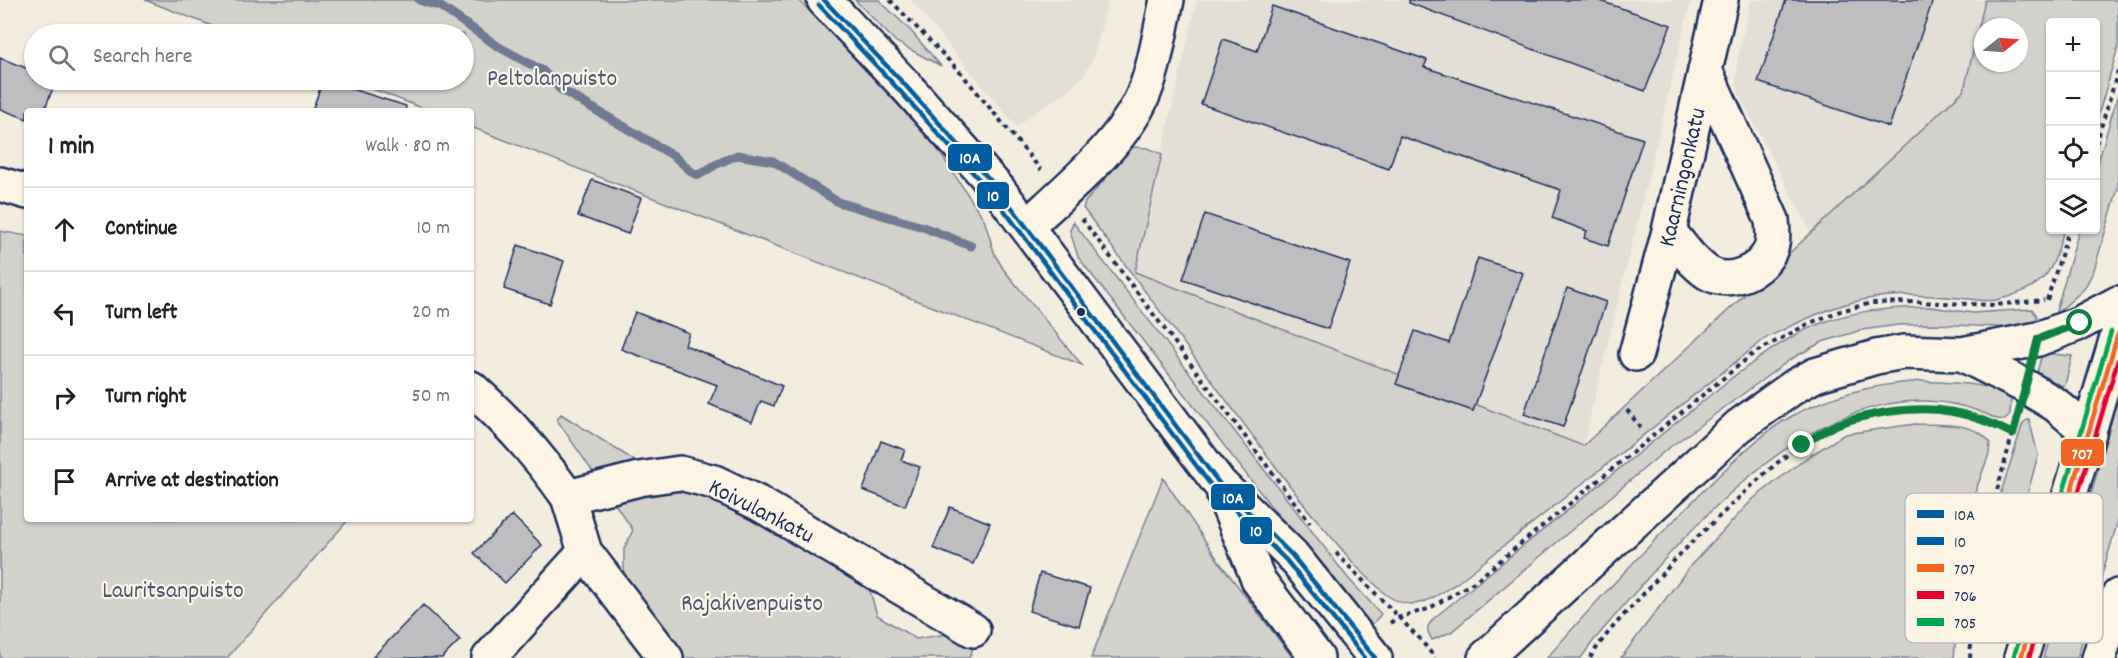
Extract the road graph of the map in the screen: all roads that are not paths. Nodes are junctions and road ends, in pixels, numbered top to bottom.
1 (825, 0) edge
2 (1167, 0) edge
3 (1721, 0) edge
4 (1705, 70) junction
5 (0, 184) edge
6 (24, 191) edge
7 (1027, 226) junction
8 (1670, 231) junction
9 (2118, 303) edge
10 (2118, 334) edge
11 (1635, 354) dead end
12 (1962, 354) junction
13 (474, 391) edge
14 (2089, 433) junction
15 (1219, 483) junction
16 (2071, 493) edge
17 (568, 497) junction
18 (585, 552) junction
19 (2118, 596) edge
20 (1526, 621) junction
21 (973, 630) dead end
22 (2026, 643) edge
23 (489, 658) edge
24 (666, 658) edge
25 (1317, 658) edge
26 (1375, 658) edge
27 (1485, 658) edge
28 (1520, 658) edge
29 (2021, 658) edge
30 (2099, 658) edge

1 - 7 main road
2 - 7 main road
3 - 4 main road, Kaarningonkatu
4 - 8 main road, Kaarningonkatu
4 - 8 main road
5 - 6 main road
7 - 15 main road
8 - 11 main road, Kaarningonkatu
9 - 12 main road
10 - 14 main road
12 - 14 main road
12 - 20 main road
13 - 17 main road
14 - 16 main road
15 - 25 main road
15 - 26 main road
17 - 18 main road
17 - 21 main road, Koivulankatu
18 - 23 main road
18 - 24 main road
19 - 30 main road
20 - 27 main road
20 - 28 main road
22 - 29 main road

